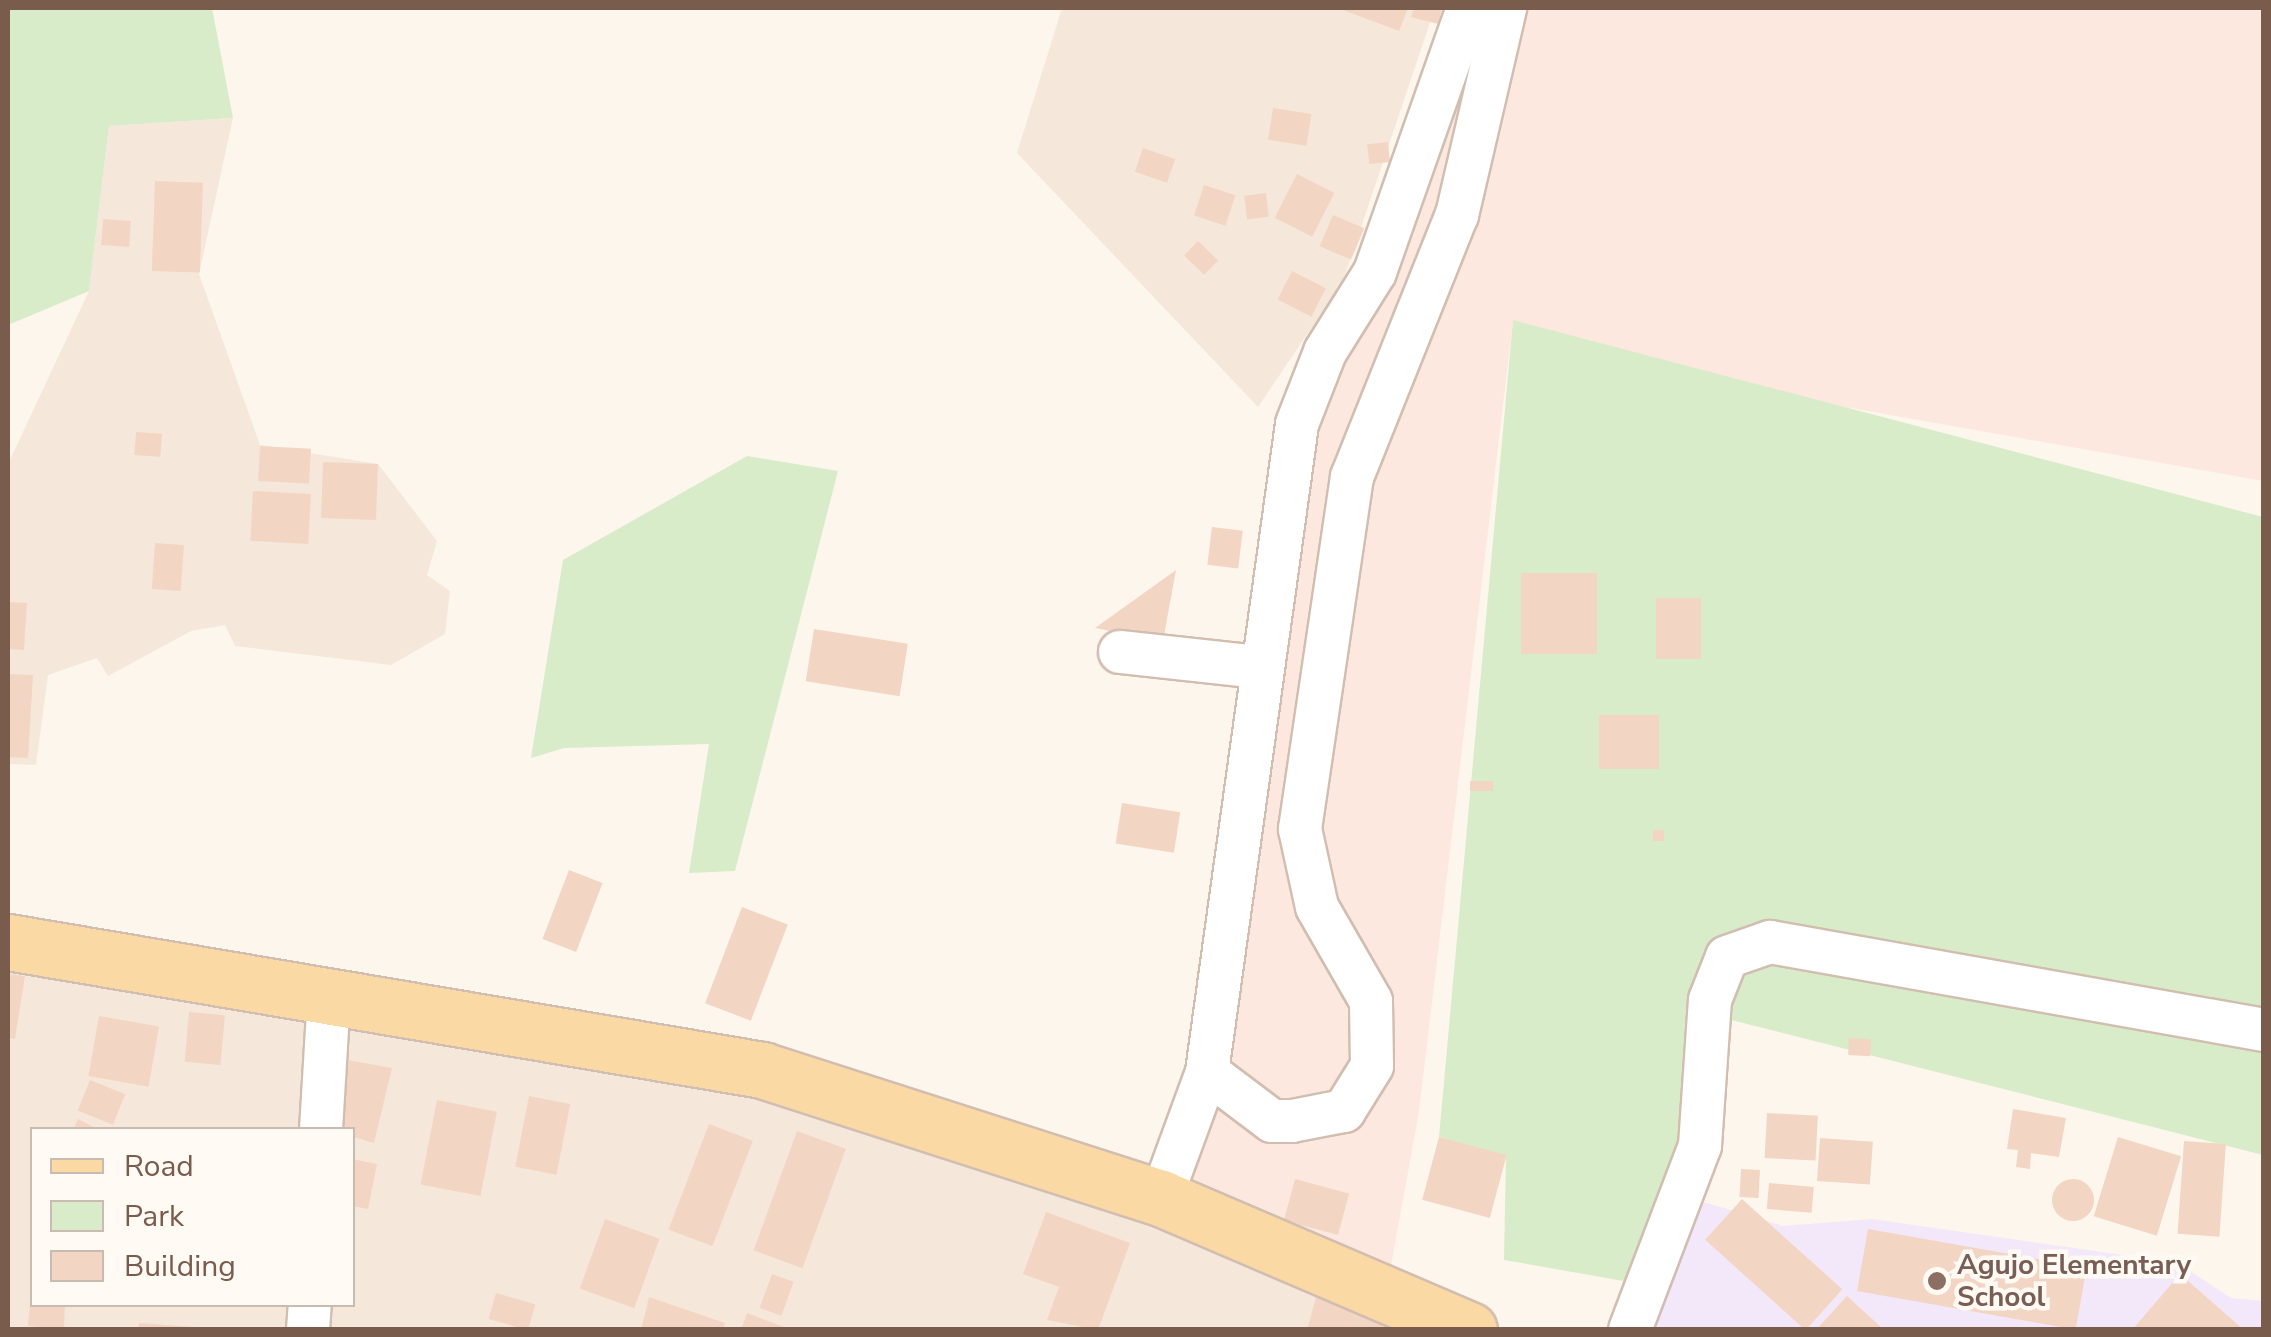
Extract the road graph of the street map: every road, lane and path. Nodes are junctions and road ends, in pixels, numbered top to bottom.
1 (1468, 8) edge
2 (1505, 8) edge
3 (1120, 652) dead end
4 (1258, 667) junction
5 (8, 942) edge
6 (329, 997) junction
7 (2264, 1030) edge
8 (1207, 1072) junction
9 (321, 1127) edge
10 (1162, 1198) junction
11 (1469, 1330) edge
12 (1630, 1330) edge

1 - 4 street
2 - 8 street
3 - 4 street
4 - 8 street
5 - 6 main road
6 - 9 street
6 - 10 main road
7 - 12 street
8 - 10 street
10 - 11 main road

